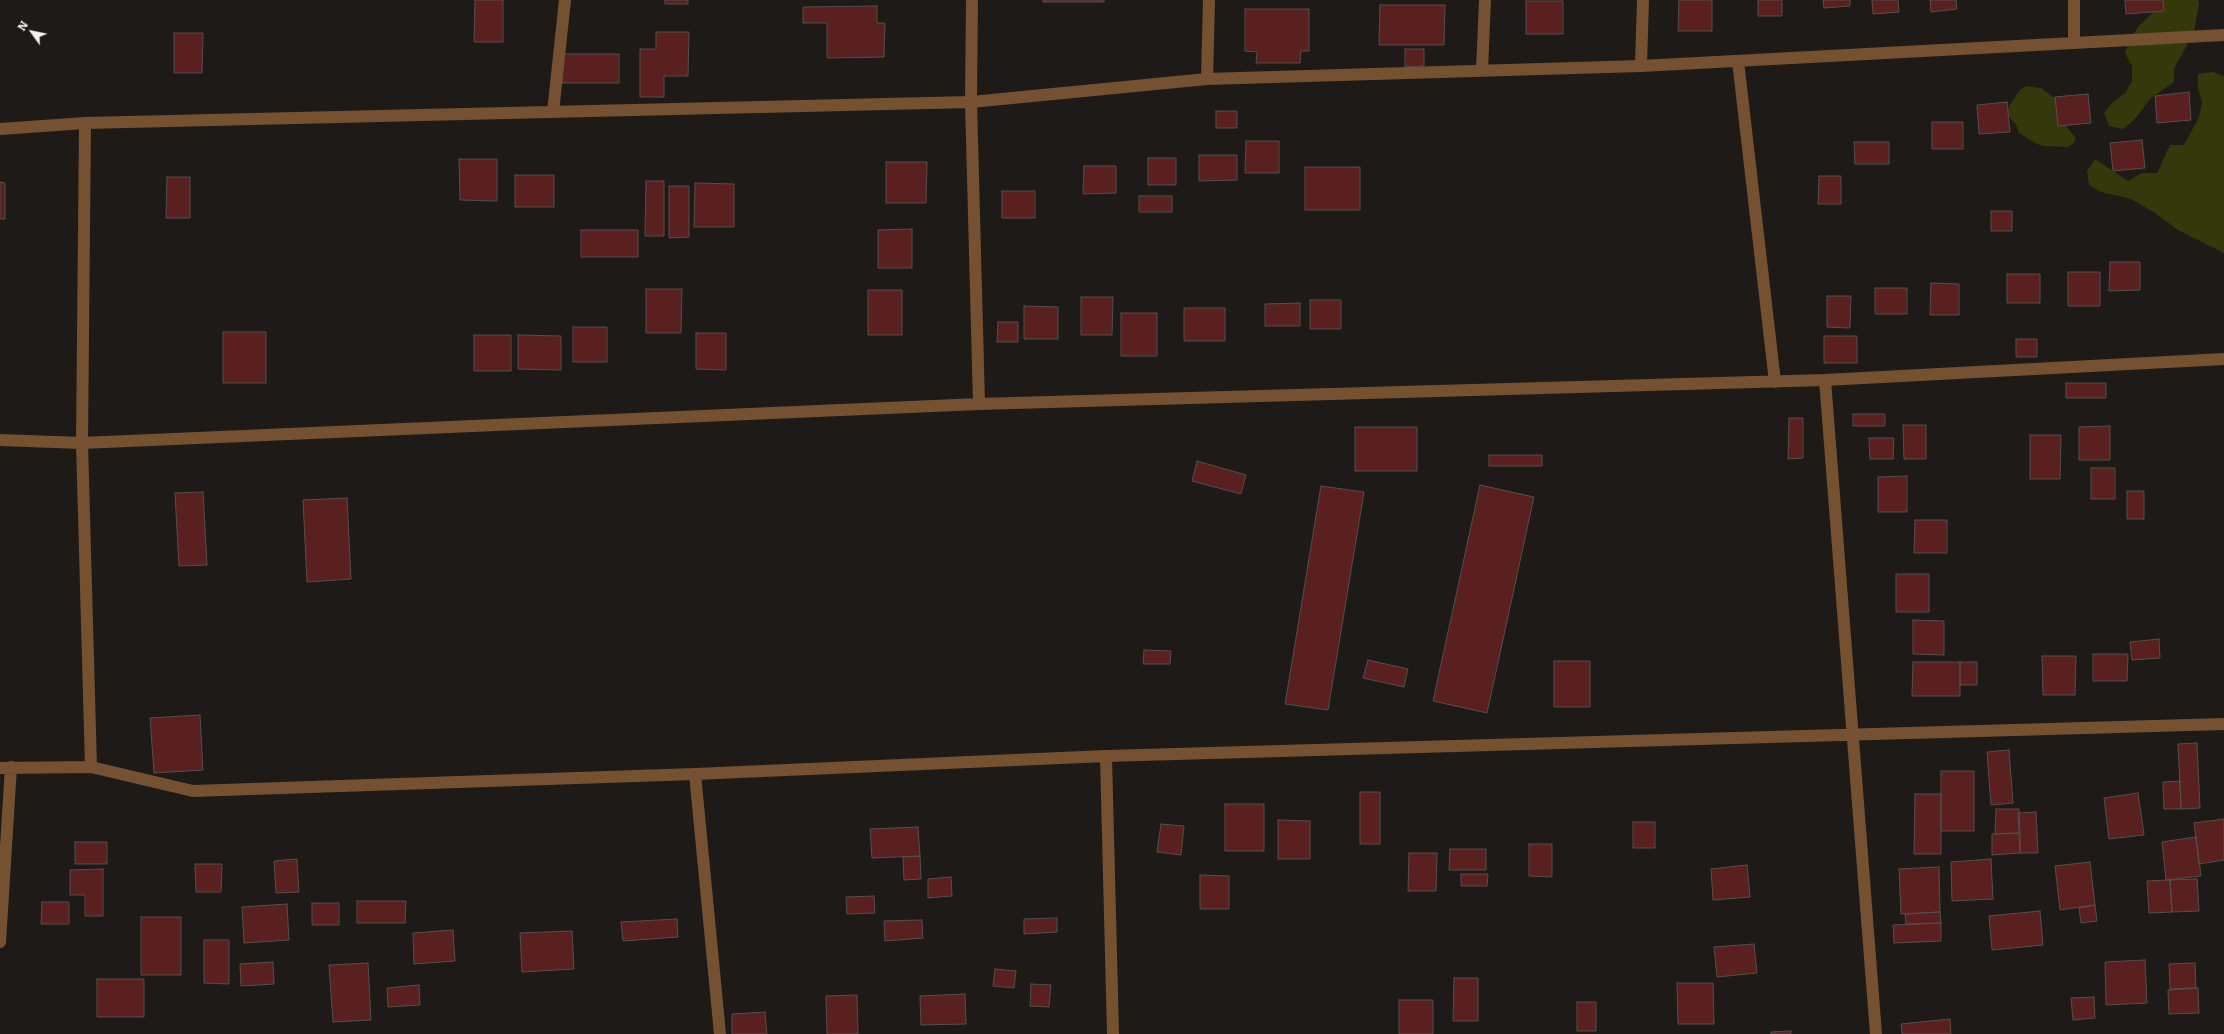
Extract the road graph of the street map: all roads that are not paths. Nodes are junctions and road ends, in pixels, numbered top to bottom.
1 (565, 0) edge
2 (972, 0) edge
3 (1209, 0) edge
4 (1485, 0) edge
5 (1643, 0) edge
6 (2074, 0) edge
7 (2224, 35) edge
8 (2074, 43) junction
9 (1738, 61) junction
10 (1641, 66) junction
11 (1482, 70) junction
12 (1207, 79) junction
13 (971, 102) junction
14 (553, 112) junction
15 (85, 123) junction
16 (0, 129) edge
17 (2224, 359) edge
18 (1825, 380) junction
19 (1775, 382) junction
20 (979, 404) junction
21 (0, 440) edge
22 (82, 443) junction
23 (2224, 724) edge
24 (1852, 735) junction
25 (1106, 756) junction
26 (91, 767) junction
27 (5, 768) edge
28 (695, 774) junction
29 (0, 942) edge
30 (720, 1034) edge
31 (1113, 1034) edge
32 (1876, 1034) edge

1 - 14 street
2 - 13 street
3 - 12 street
4 - 11 street
5 - 10 street
6 - 8 street
7 - 8 street
8 - 9 street
9 - 10 street
9 - 19 street
10 - 11 street
11 - 12 street
12 - 13 street
13 - 14 street
13 - 20 street
14 - 15 street
15 - 16 street
15 - 22 street
17 - 18 street
18 - 19 street
18 - 24 street
19 - 20 street
20 - 22 street
21 - 22 street
22 - 26 street
23 - 24 street
24 - 25 street
24 - 32 street
25 - 28 street
25 - 31 street
26 - 27 street
26 - 28 street
27 - 29 street
28 - 30 street

